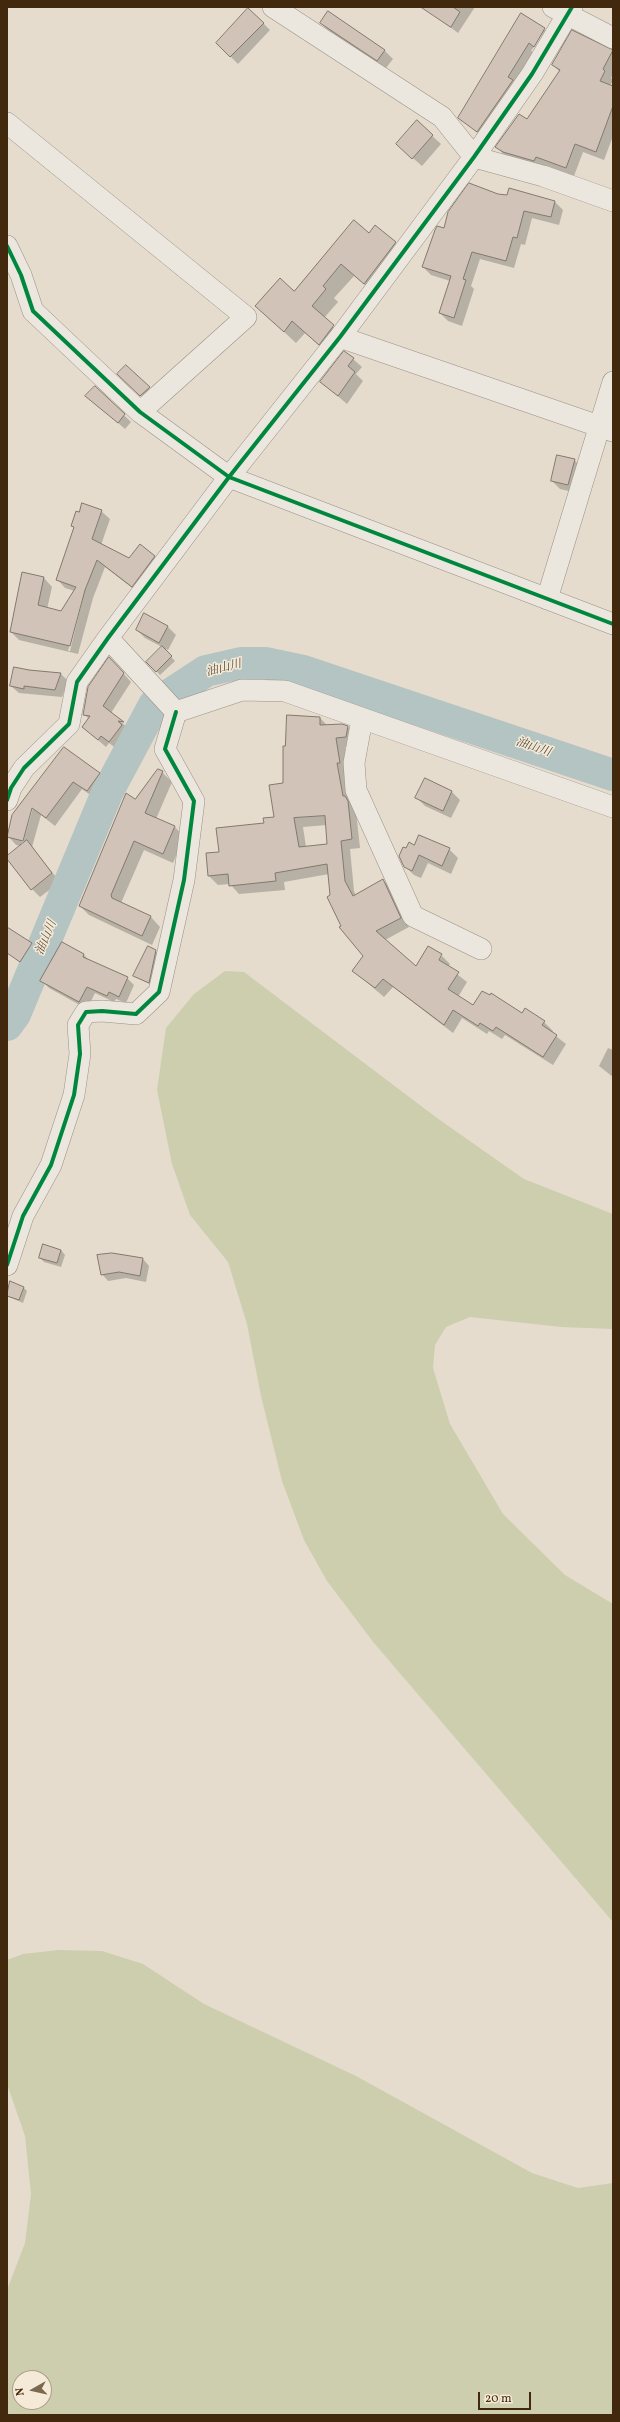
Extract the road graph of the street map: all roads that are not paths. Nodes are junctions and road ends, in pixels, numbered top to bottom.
1 (273, 7) edge
2 (564, 10) edge
3 (613, 38) edge
4 (7, 123) edge
5 (474, 157) junction
6 (613, 201) edge
7 (7, 246) edge
8 (340, 337) junction
9 (613, 382) edge
10 (140, 412) junction
11 (606, 428) edge
12 (228, 477) junction
13 (547, 599) junction
14 (613, 624) edge
15 (108, 638) junction
16 (176, 712) junction
17 (362, 719) junction
18 (7, 800) edge
19 (613, 807) edge
20 (480, 949) dead end
21 (7, 1265) edge

1 - 5 street
2 - 3 street
2 - 5 street
4 - 10 street
5 - 6 street
5 - 8 street
7 - 10 street
8 - 11 street
8 - 12 street
9 - 11 street
10 - 12 street
11 - 13 street
12 - 13 street
12 - 15 street
13 - 14 street
15 - 16 street
15 - 18 street
16 - 17 street
16 - 21 street
17 - 19 street
17 - 20 street

